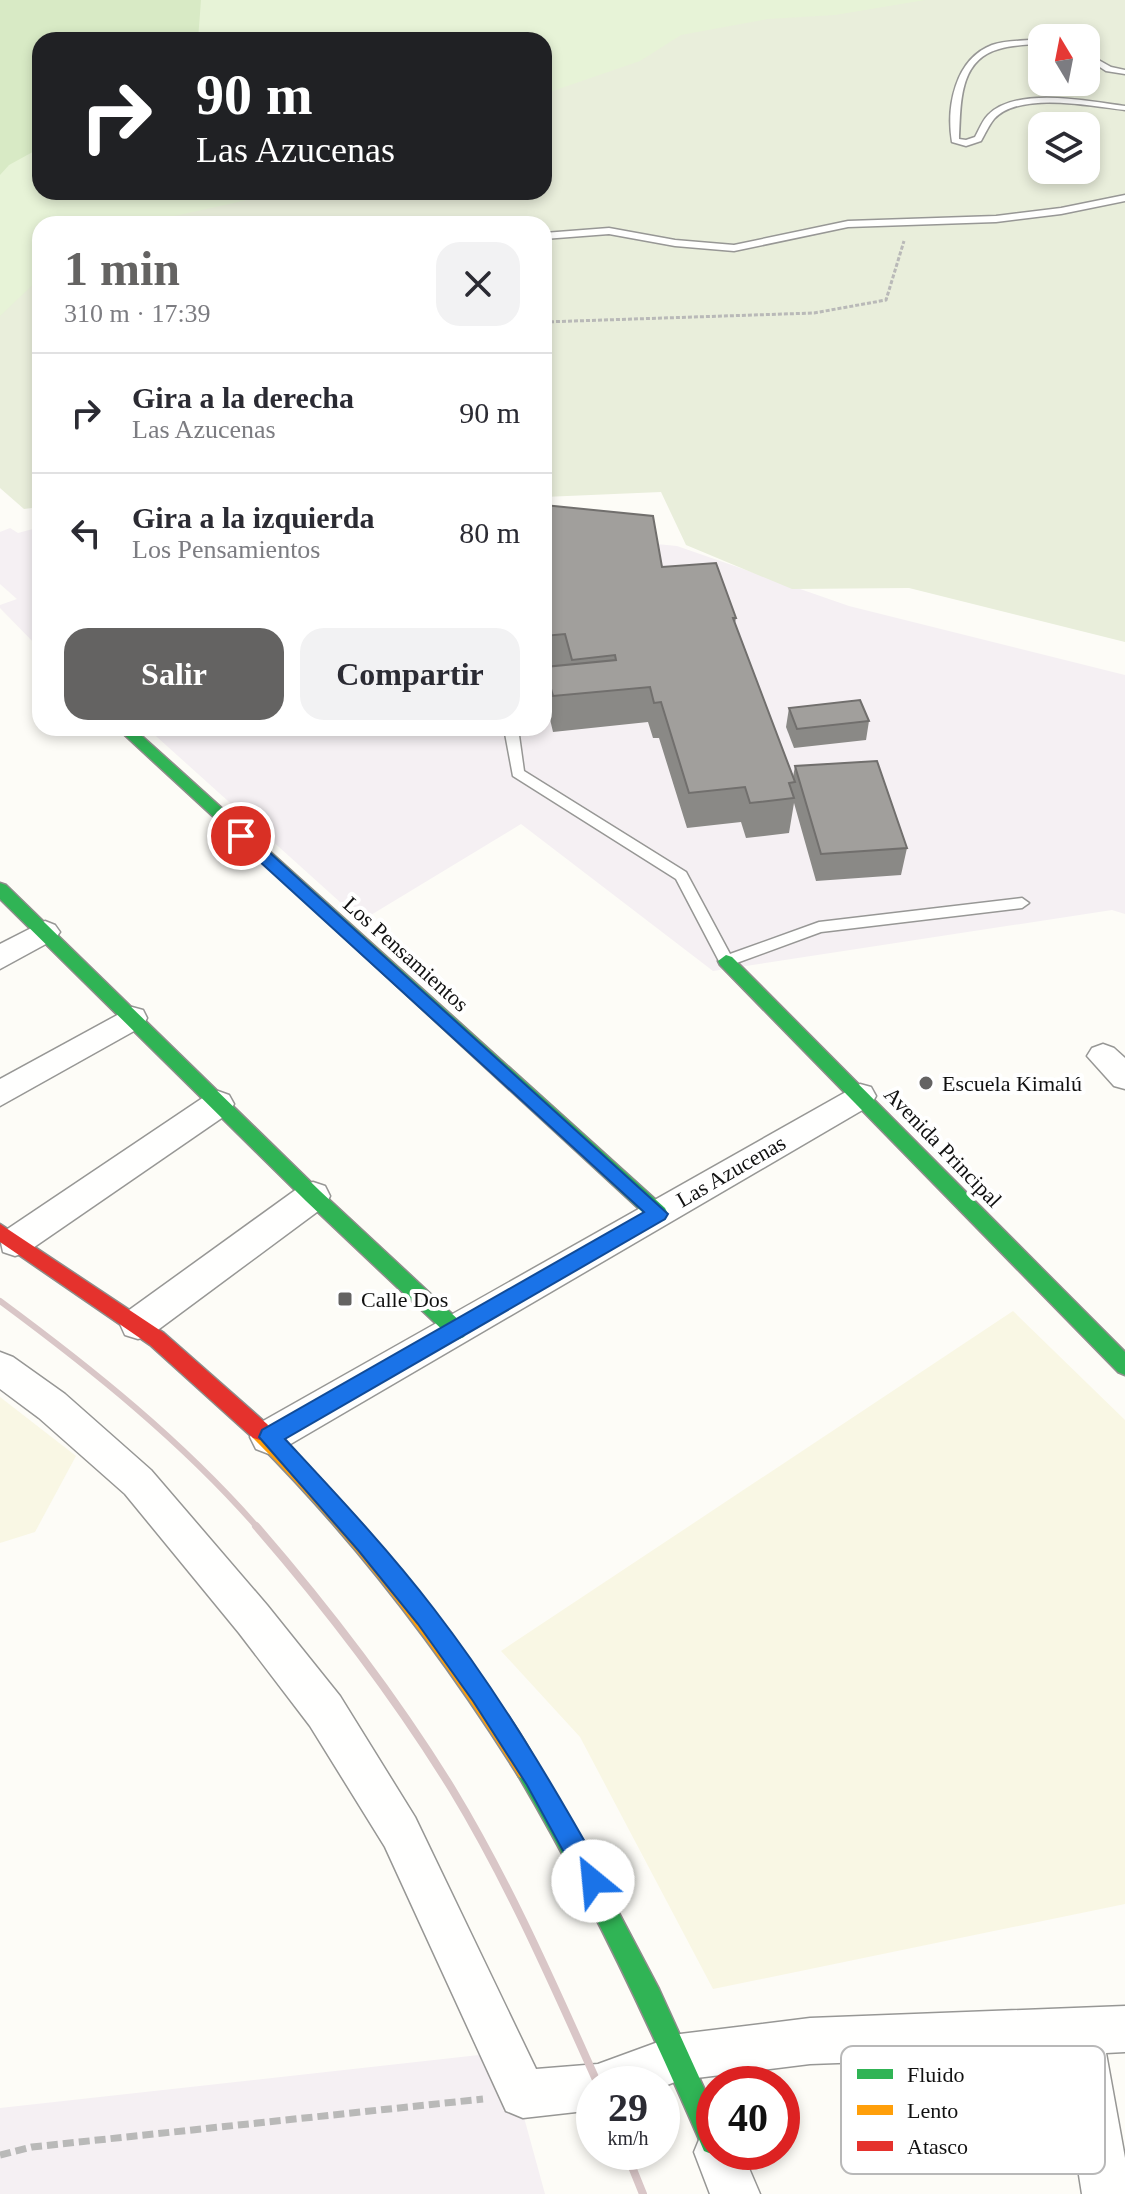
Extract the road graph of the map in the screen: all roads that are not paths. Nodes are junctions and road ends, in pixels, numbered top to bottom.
1 (1028, 43) edge
2 (1100, 64) edge
3 (1125, 72) edge
4 (1125, 108) edge
5 (1125, 198) edge
6 (552, 235) edge
7 (133, 736) edge
8 (512, 736) edge
9 (0, 889) edge
10 (1022, 903) dead end
11 (45, 932) junction
12 (0, 958) edge
13 (726, 961) junction
14 (132, 1018) junction
15 (0, 1094) edge
16 (860, 1096) junction
17 (218, 1104) junction
18 (313, 1196) junction
19 (658, 1214) junction
20 (8, 1237) edge
21 (138, 1324) junction
22 (457, 1331) junction
23 (1125, 1366) edge
24 (0, 1368) edge
25 (269, 1437) junction
26 (1125, 2029) edge
27 (1079, 2031) junction
28 (1082, 2046) edge
29 (680, 2057) junction
30 (655, 2066) edge
31 (576, 2088) edge
32 (696, 2097) edge
33 (725, 2170) edge
34 (1104, 2174) edge
35 (735, 2194) edge
36 (1107, 2194) edge

1 - 4 lane
2 - 3 lane
5 - 6 lane
7 - 19 street, Los Pensamientos
8 - 13 lane
9 - 11 street
10 - 13 lane
11 - 12 street
11 - 14 street
13 - 16 street, Avenida Principal
14 - 15 street
14 - 17 street
16 - 19 street, Las Azucenas
16 - 23 street, Avenida Principal
17 - 18 street
17 - 20 street
18 - 21 street
18 - 22 street
19 - 22 street, Las Azucenas
20 - 21 street
21 - 25 street
22 - 25 street, Las Azucenas
24 - 31 street
25 - 29 street
26 - 27 street
27 - 28 street
27 - 29 street
29 - 30 street
29 - 32 street
33 - 35 street
34 - 36 street

